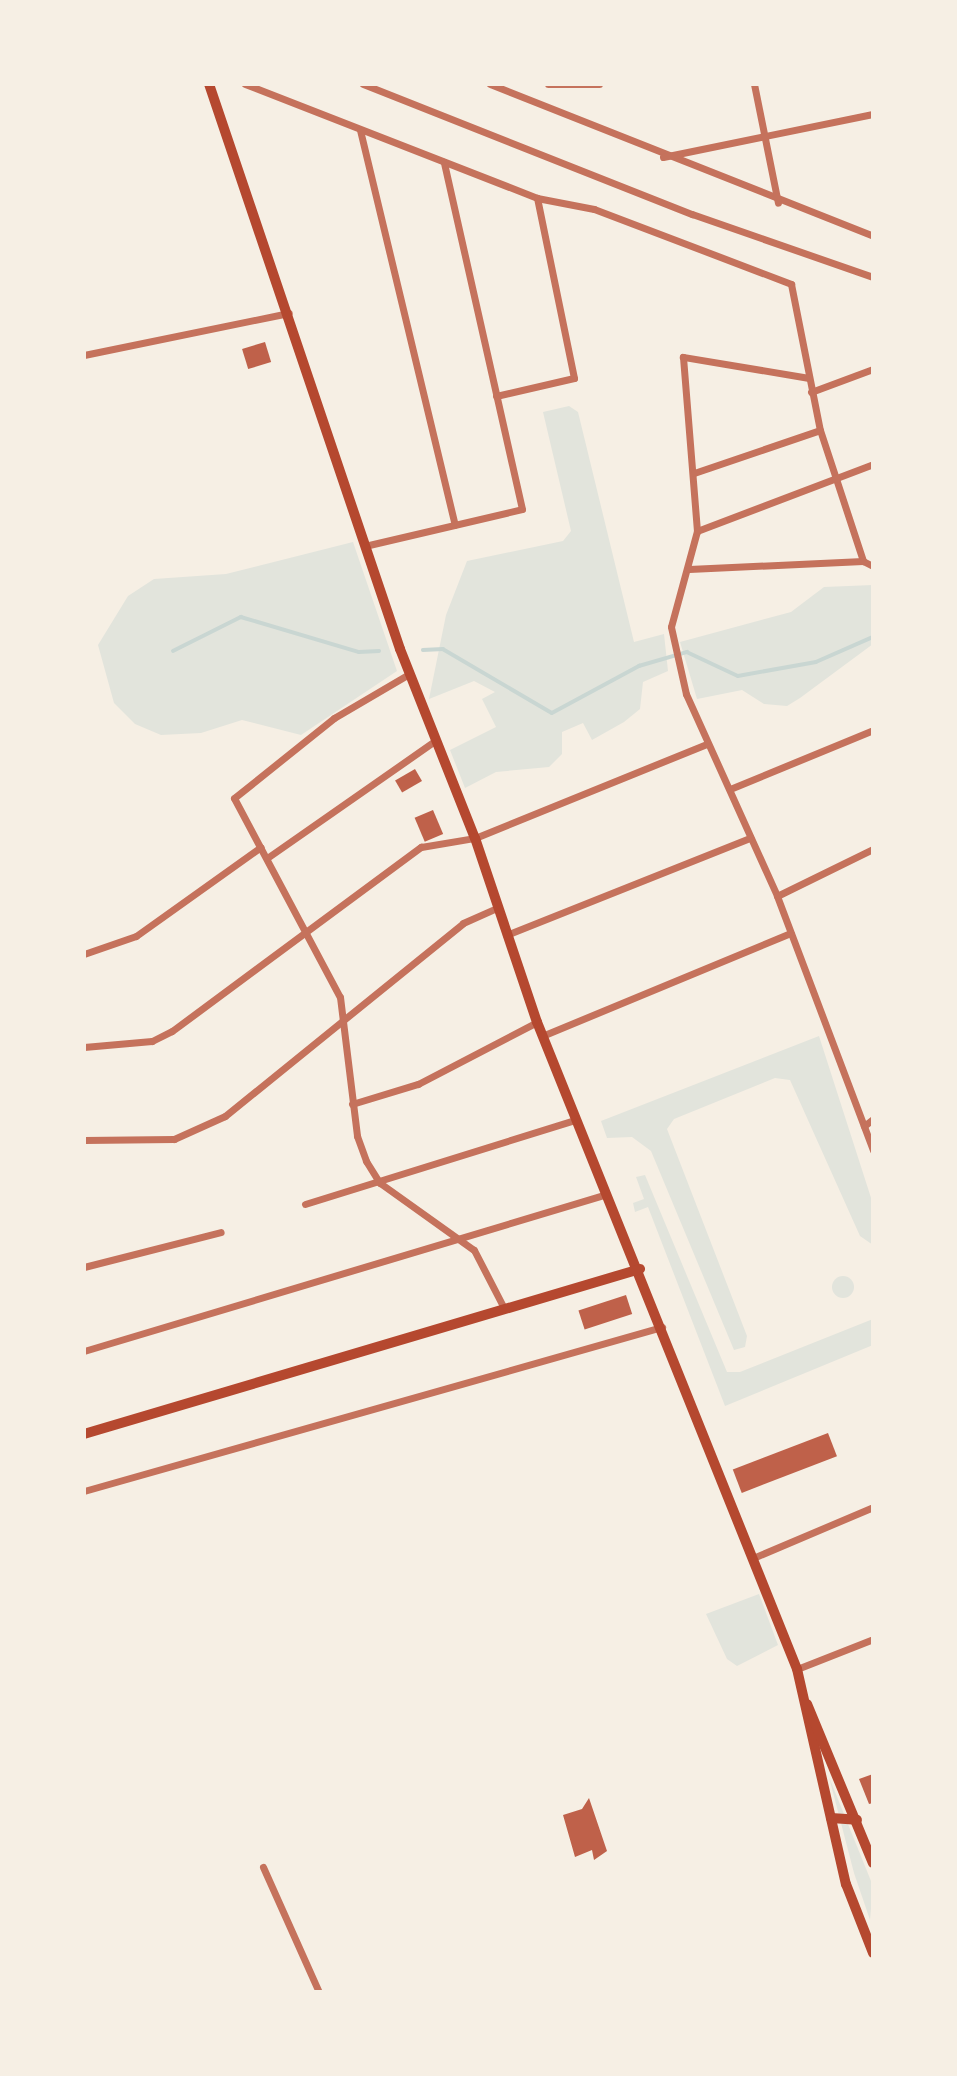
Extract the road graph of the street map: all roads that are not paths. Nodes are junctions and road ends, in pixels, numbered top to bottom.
1 (209, 84) edge
2 (245, 84) edge
3 (363, 84) edge
4 (490, 84) edge
5 (548, 84) edge
6 (596, 84) edge
7 (754, 84) edge
8 (873, 114) edge
9 (360, 130) junction
10 (765, 139) junction
11 (662, 157) junction
12 (444, 162) junction
13 (537, 198) junction
14 (778, 202) junction
15 (873, 236) edge
16 (873, 277) edge
17 (289, 313) junction
18 (84, 355) edge
19 (873, 369) edge
20 (809, 378) junction
21 (811, 392) junction
22 (496, 396) junction
23 (820, 430) junction
24 (873, 464) edge
25 (694, 473) junction
26 (838, 480) junction
27 (455, 525) junction
28 (697, 531) junction
29 (369, 545) junction
30 (863, 561) junction
31 (873, 566) edge
32 (689, 569) junction
33 (409, 674) junction
34 (873, 730) edge
35 (435, 741) junction
36 (707, 744) junction
37 (730, 789) junction
38 (475, 838) junction
39 (750, 838) junction
40 (261, 847) junction
41 (873, 849) edge
42 (267, 858) junction
43 (777, 896) junction
44 (496, 908) junction
45 (305, 932) junction
46 (791, 933) junction
47 (506, 935) junction
48 (84, 954) edge
49 (343, 1019) junction
50 (537, 1022) junction
51 (542, 1036) junction
52 (84, 1047) edge
53 (352, 1104) junction
54 (873, 1119) edge
55 (575, 1120) junction
56 (864, 1126) junction
57 (84, 1140) edge
58 (873, 1150) edge
59 (380, 1182) junction
60 (604, 1195) junction
61 (305, 1205) dead end
62 (221, 1232) dead end
63 (462, 1237) junction
64 (84, 1267) edge
65 (640, 1269) junction
66 (504, 1308) junction
67 (662, 1326) junction
68 (84, 1351) edge
69 (84, 1434) edge
70 (84, 1491) edge
71 (873, 1507) edge
72 (754, 1558) junction
73 (873, 1639) edge
74 (797, 1669) junction
75 (807, 1704) junction
76 (831, 1818) junction
77 (857, 1820) junction
78 (873, 1863) edge
79 (263, 1867) dead end
80 (873, 1953) edge
81 (319, 1992) edge

1 - 17 main road
2 - 9 street
3 - 16 street
4 - 11 street
5 - 6 street
7 - 10 street
8 - 10 street
9 - 12 street
9 - 27 street
10 - 11 street
10 - 14 street
11 - 14 street
12 - 13 street
12 - 22 street
13 - 20 street
13 - 22 street
14 - 15 street
17 - 18 street
17 - 29 main road
19 - 21 street
20 - 21 street
20 - 25 street
21 - 23 street
22 - 27 street
23 - 25 street
23 - 26 street
24 - 26 street
25 - 28 street
26 - 28 street
26 - 30 street
27 - 29 street
28 - 32 street
29 - 33 main road
30 - 31 street
30 - 32 street
32 - 36 street
33 - 35 main road
33 - 40 street
34 - 37 street
35 - 38 main road
35 - 42 street
36 - 37 street
36 - 38 street
37 - 39 street
38 - 44 main road
38 - 45 street
39 - 43 street
39 - 47 street
40 - 42 street
40 - 48 street
41 - 43 street
42 - 45 street
43 - 46 street
44 - 47 main road
44 - 49 street
45 - 49 street
45 - 52 street
46 - 51 street
46 - 56 street
47 - 50 main road
49 - 53 street
49 - 57 street
50 - 51 main road
50 - 53 street
51 - 55 main road
53 - 59 street
54 - 56 street
55 - 59 street
55 - 60 main road
56 - 58 street
59 - 61 street
59 - 63 street
60 - 63 street
60 - 65 main road
62 - 64 street
63 - 66 street
63 - 68 street
65 - 66 main road
65 - 67 main road
66 - 69 main road
67 - 70 street
67 - 72 main road
71 - 72 street
72 - 74 main road
73 - 74 street
74 - 75 main road
75 - 76 main road
75 - 77 main road
76 - 77 main road
76 - 80 main road
77 - 78 main road
79 - 81 street

